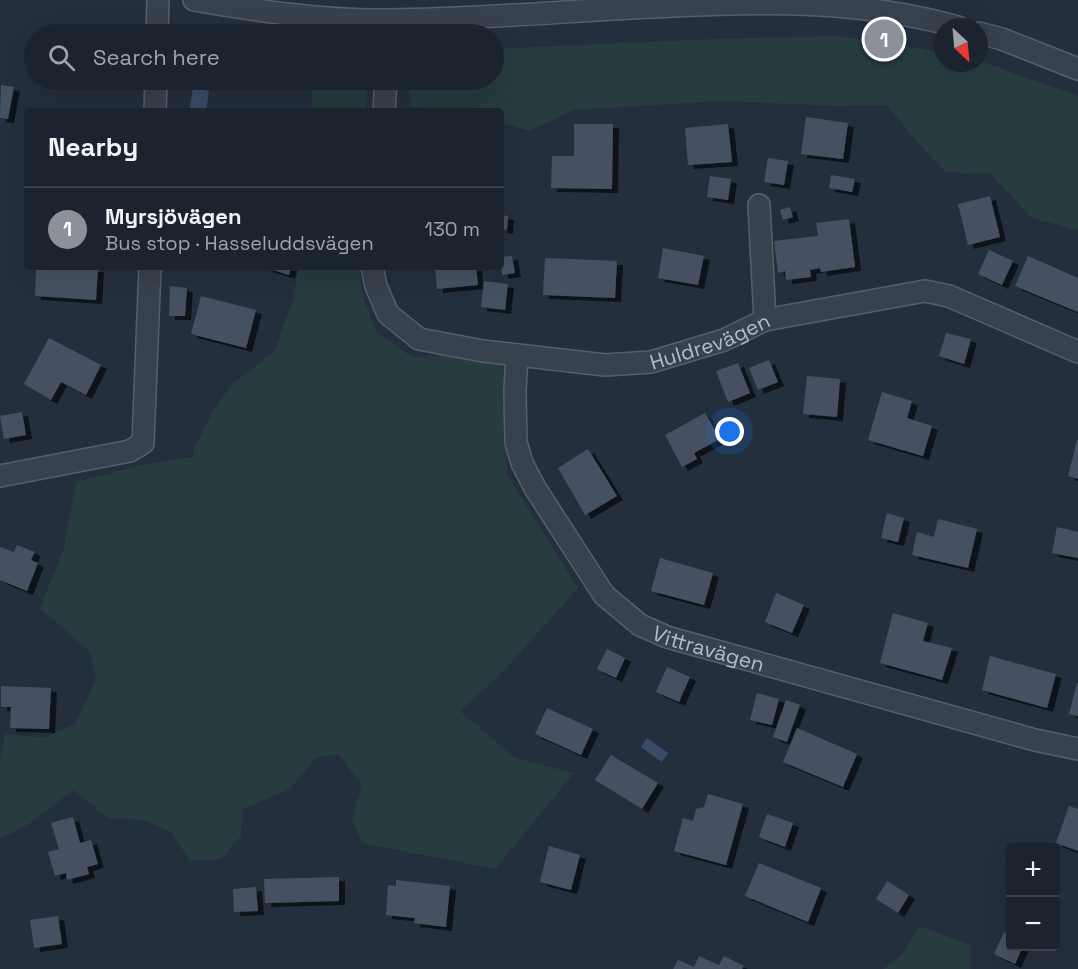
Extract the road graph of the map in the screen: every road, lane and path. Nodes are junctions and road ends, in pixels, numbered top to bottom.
1 (158, 0) edge
2 (194, 0) edge
3 (764, 2) edge
4 (934, 22) edge
5 (157, 24) edge
6 (367, 24) edge
7 (432, 24) edge
8 (988, 35) edge
9 (1078, 69) edge
10 (156, 90) edge
11 (385, 90) edge
12 (155, 108) edge
13 (384, 108) edge
14 (759, 205) dead end
15 (150, 270) edge
16 (373, 270) edge
17 (765, 320) junction
18 (1078, 352) edge
19 (517, 355) junction
20 (0, 476) edge
21 (1078, 749) edge

1 - 5 street
2 - 6 street
3 - 4 street
3 - 7 street
8 - 9 street
10 - 12 street
11 - 13 street
14 - 17 street
15 - 20 street
16 - 19 street, Huldrevägen
17 - 18 street, Huldrevägen
17 - 19 street, Huldrevägen
19 - 21 street, Vittravägen

